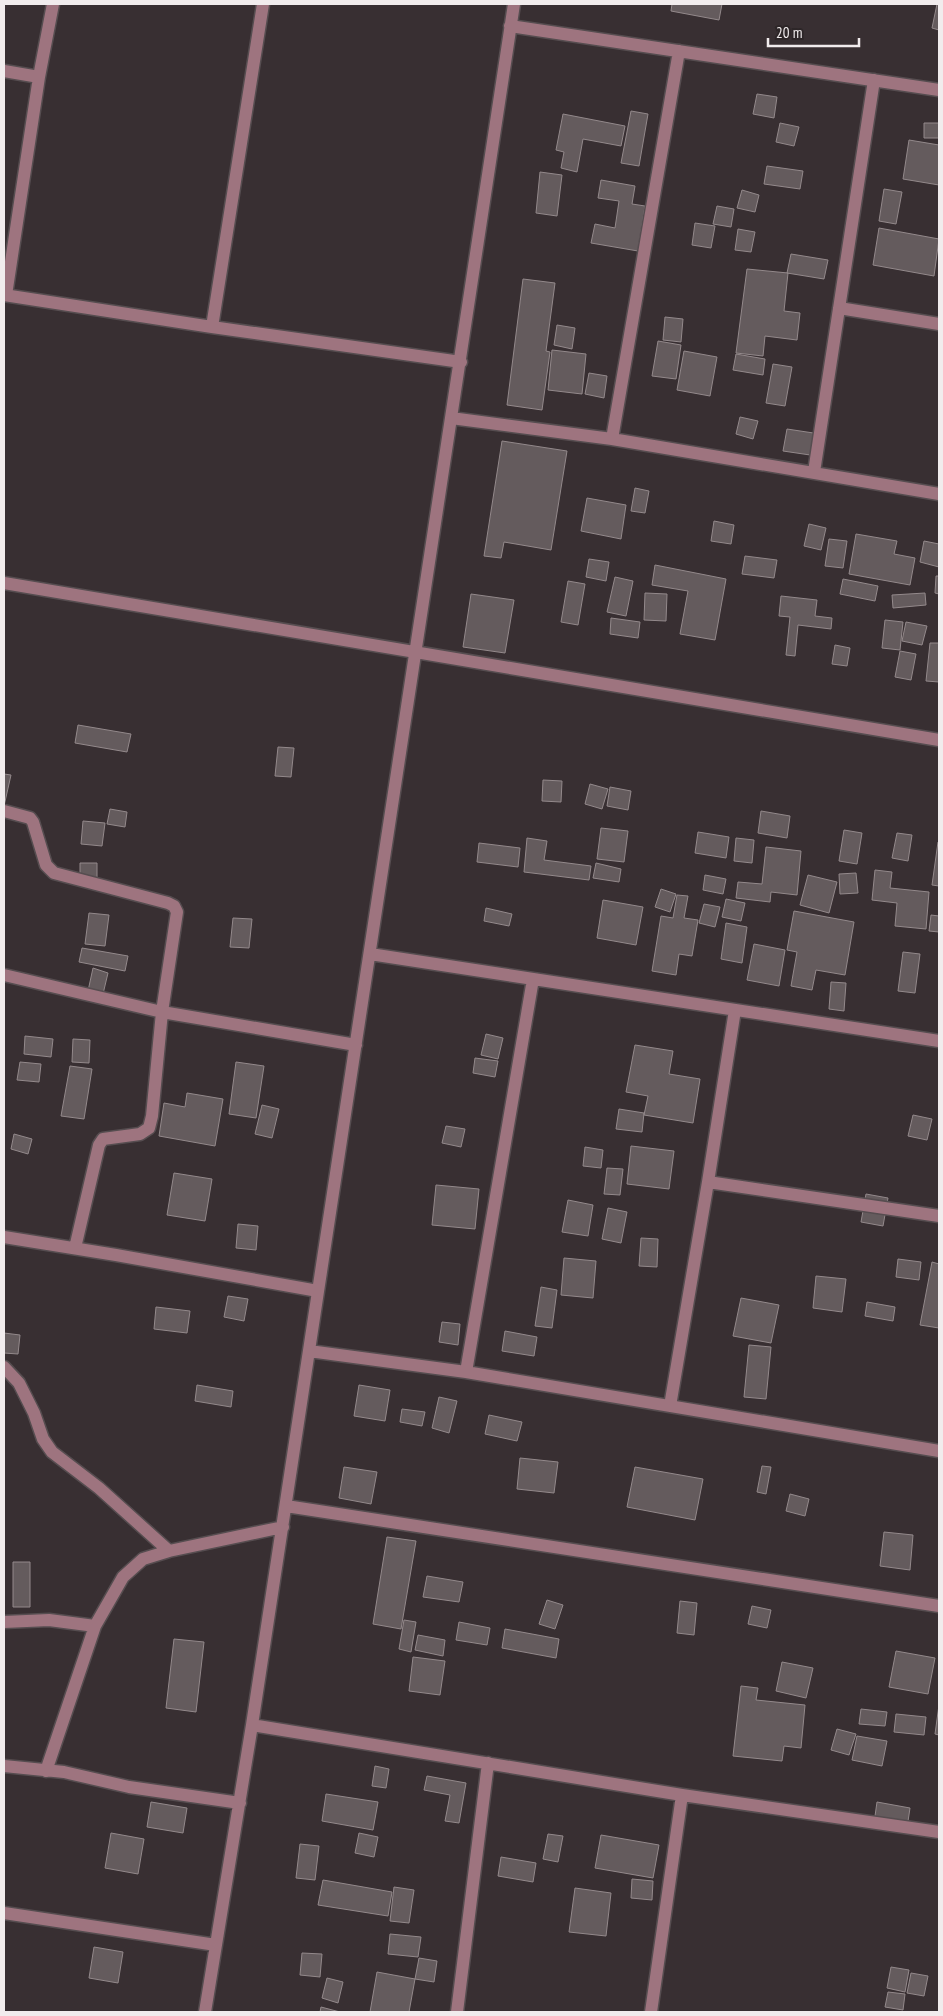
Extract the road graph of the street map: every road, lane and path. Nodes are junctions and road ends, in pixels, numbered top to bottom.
1 (53, 4) edge
2 (263, 4) edge
3 (514, 4) edge
4 (510, 26) junction
5 (679, 51) junction
6 (4, 71) edge
7 (39, 77) junction
8 (874, 80) junction
9 (939, 90) edge
10 (5, 295) edge
11 (839, 308) junction
12 (939, 324) edge
13 (212, 327) junction
14 (460, 362) junction
15 (451, 418) junction
16 (612, 439) junction
17 (814, 472) junction
18 (939, 494) edge
19 (4, 584) edge
20 (415, 652) junction
21 (939, 740) edge
22 (4, 811) edge
23 (370, 954) junction
24 (4, 975) edge
25 (533, 979) junction
26 (735, 1010) junction
27 (162, 1012) junction
28 (939, 1041) edge
29 (356, 1045) junction
30 (708, 1182) junction
31 (939, 1216) edge
32 (4, 1237) edge
33 (75, 1248) junction
34 (318, 1291) junction
35 (309, 1351) junction
36 (4, 1367) edge
37 (466, 1372) junction
38 (670, 1406) junction
39 (939, 1452) edge
40 (286, 1506) junction
41 (283, 1527) junction
42 (169, 1551) junction
43 (939, 1606) edge
44 (4, 1622) edge
45 (95, 1626) junction
46 (252, 1725) junction
47 (488, 1764) junction
48 (4, 1766) edge
49 (46, 1771) junction
50 (682, 1795) junction
51 (240, 1803) junction
52 (939, 1832) edge
53 (4, 1913) edge
54 (216, 1945) junction
55 (205, 2012) edge
56 (457, 2012) edge
57 (651, 2012) edge

1 - 7 street
2 - 13 street
3 - 4 street
4 - 5 street
4 - 14 street
5 - 8 street
5 - 16 street
6 - 7 street
7 - 10 street
8 - 9 street
8 - 11 street
10 - 13 street
11 - 12 street
11 - 17 street
13 - 14 street
14 - 15 street
15 - 16 street
15 - 20 street
16 - 17 street
17 - 18 street
19 - 20 street
20 - 21 street
20 - 23 street
22 - 27 street
23 - 25 street
23 - 29 street
24 - 27 street
25 - 26 street
25 - 37 street
26 - 28 street
26 - 30 street
27 - 29 street
27 - 33 street
29 - 34 street
30 - 31 street
30 - 38 street
32 - 33 street
33 - 34 street
34 - 35 street
35 - 37 street
35 - 40 street
36 - 42 street
37 - 38 street
38 - 39 street
40 - 41 street
40 - 43 street
41 - 42 street
41 - 46 street
42 - 45 street
44 - 45 street
45 - 49 street
46 - 47 street
46 - 51 street
47 - 50 street
47 - 56 street
48 - 49 street
49 - 51 street
50 - 52 street
50 - 57 street
51 - 54 street
53 - 54 street
54 - 55 street

